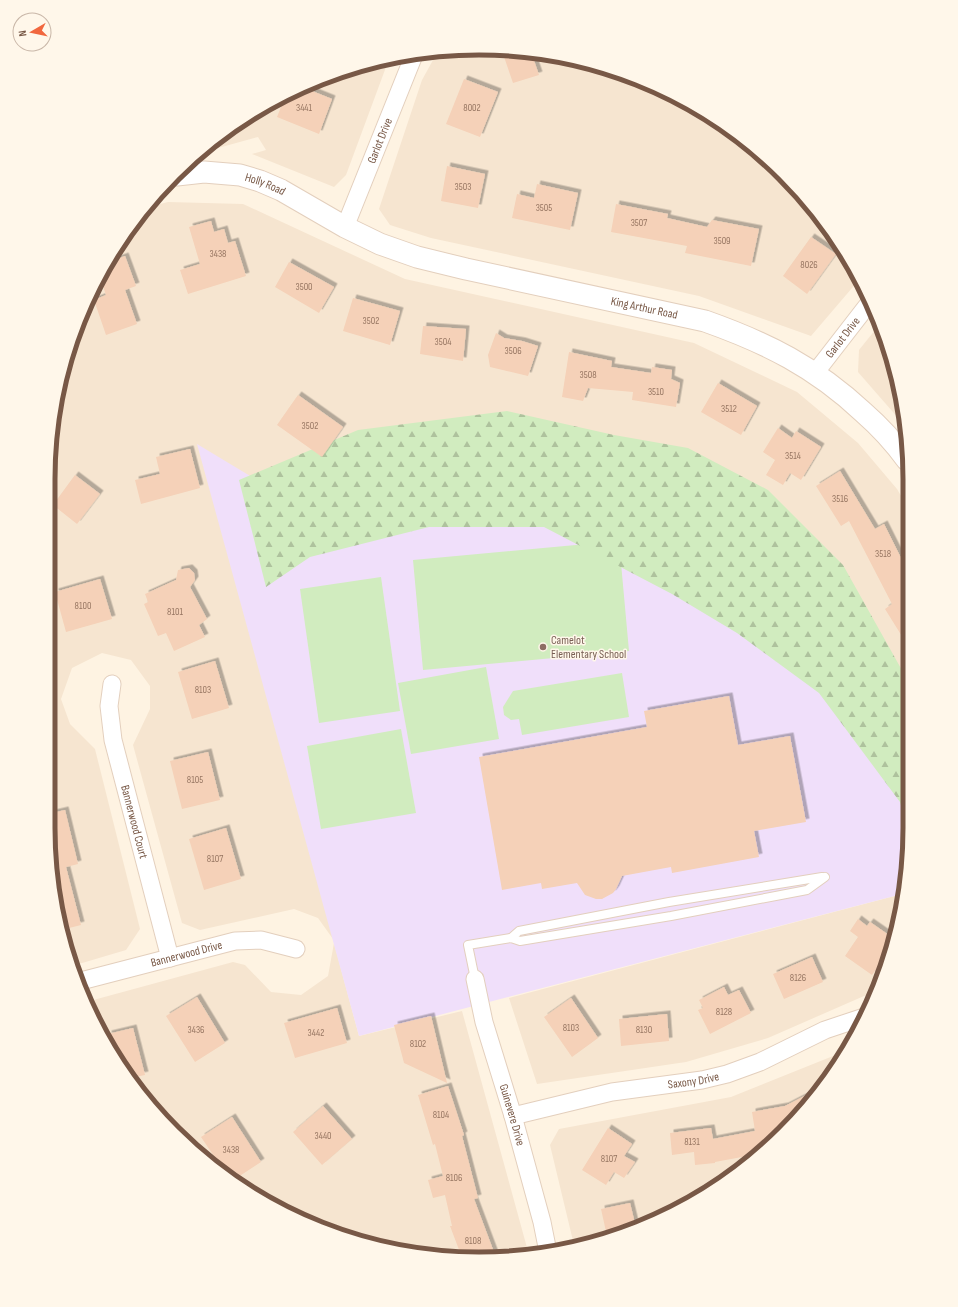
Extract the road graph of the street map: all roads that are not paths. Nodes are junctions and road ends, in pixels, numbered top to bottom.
1 (412, 61) edge
2 (184, 174) edge
3 (345, 227) junction
4 (866, 307) edge
5 (815, 373) junction
6 (902, 455) edge
7 (112, 684) dead end
8 (511, 938) junction
9 (296, 950) dead end
10 (170, 958) junction
11 (475, 978) joint
12 (84, 980) edge
13 (857, 1019) edge
14 (513, 1116) junction
15 (547, 1246) edge

1 - 3 street, Garlot Drive
2 - 3 street, Holly Road
3 - 5 street, King Arthur Road
4 - 5 street, Garlot Drive
5 - 6 street, King Arthur Road
7 - 10 street, Bannerwood Court
8 - 8 lane
8 - 11 lane
9 - 10 street, Bannerwood Drive
10 - 12 street, Bannerwood Drive
11 - 14 street, Guinevere Drive
13 - 14 street, Saxony Drive
14 - 15 street, Guinevere Drive

